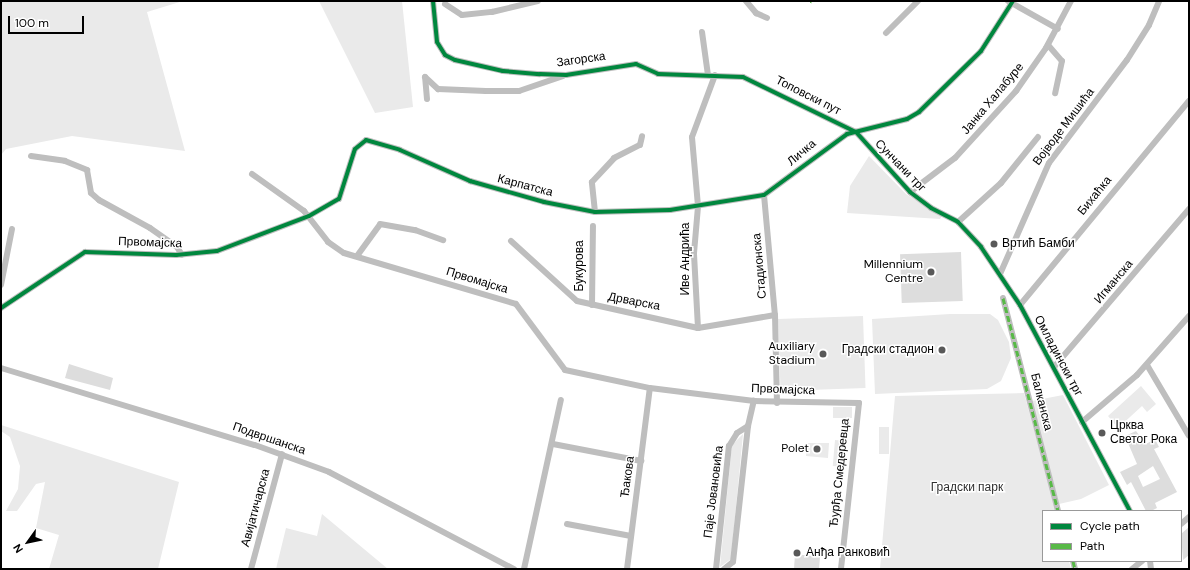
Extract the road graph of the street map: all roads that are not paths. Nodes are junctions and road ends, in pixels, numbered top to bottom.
1 (433, 1) edge
2 (538, 1) edge
3 (746, 1) edge
4 (918, 1) edge
5 (1071, 1) edge
6 (1159, 1) edge
7 (1011, 2) edge
8 (445, 4) dead end
9 (766, 18) dead end
10 (1058, 28) junction
11 (702, 32) dead end
12 (886, 34) dead end
13 (1048, 45) junction
14 (566, 74) junction
15 (712, 75) junction
16 (751, 79) joint
17 (1054, 93) dead end
18 (427, 99) dead end
19 (1189, 101) edge
20 (856, 132) junction
21 (642, 136) dead end
22 (1038, 137) dead end
23 (31, 156) dead end
24 (252, 174) dead end
25 (910, 192) junction
26 (764, 195) junction
27 (698, 206) junction
28 (1189, 209) edge
29 (595, 212) junction
30 (309, 216) junction
31 (956, 221) junction
32 (593, 226) dead end
33 (12, 229) dead end
34 (443, 240) dead end
35 (511, 241) dead end
36 (182, 255) junction
37 (358, 256) junction
38 (1000, 274) junction
39 (1, 285) edge
40 (1003, 298) dead end
41 (592, 305) junction
42 (1020, 306) junction
43 (1, 308) edge
44 (775, 315) junction
45 (1189, 316) edge
46 (698, 328) junction
47 (1147, 365) junction
48 (1054, 367) junction
49 (1, 368) edge
50 (650, 388) junction
51 (561, 400) dead end
52 (754, 401) junction
53 (858, 402) joint
54 (777, 403) junction
55 (1082, 422) junction
56 (748, 426) junction
57 (1189, 436) edge
58 (553, 444) junction
59 (282, 454) junction
60 (641, 461) junction
61 (1058, 510) edge
62 (1129, 510) edge
63 (567, 524) dead end
64 (631, 536) junction
65 (1141, 562) edge
66 (251, 569) edge
67 (514, 569) edge
68 (524, 569) edge
69 (627, 569) edge
70 (716, 569) edge
71 (724, 569) edge
72 (841, 569) edge
73 (1132, 569) edge

1 - 14 street, Загорска
2 - 8 street
3 - 9 street
4 - 12 street
5 - 10 street, Јанка Халабуре
6 - 38 street, Војводе Мишића
7 - 10 street
7 - 20 street, Личка
10 - 13 street, Јанка Халабуре
11 - 15 street, Иве Андрића
13 - 17 street
13 - 25 street, Јанка Халабуре
14 - 15 street, Загорска
14 - 18 street
15 - 16 street, Загорска
15 - 27 street, Иве Андрића
16 - 20 street, Топовски пут
19 - 42 street, Бихаћка
20 - 25 street, Сунчани трг
20 - 26 street, Личка
21 - 29 street
22 - 31 street
23 - 36 street
24 - 30 street
25 - 31 street, Сунчани трг
26 - 27 street
26 - 44 street, Стадионска
27 - 29 street, Карпатска
27 - 46 street, Иве Андрића
28 - 48 street, Игманска
29 - 30 street, Карпатска
30 - 36 street, Првомајска
30 - 37 street, Првомајска
31 - 38 street, Омладински трг
32 - 41 street, Букурова
33 - 39 street
34 - 37 street
35 - 41 street, Дрварска
36 - 43 street, Првомајска
37 - 50 street, Првомајска
38 - 42 street, Омладински трг
40 - 61 street, Балканска
41 - 46 street, Дрварска
42 - 48 street, Омладински трг
44 - 46 street, Дрварска
44 - 54 street, Стадионска
45 - 47 street
47 - 55 street
47 - 57 street
48 - 55 street, Омладински трг
49 - 59 street, Подвршанска
50 - 52 street, Првомајска
50 - 60 street, Ђакова
51 - 58 street
52 - 54 street, Првомајска
52 - 56 street
53 - 54 street, Првомајска
53 - 72 street, Ђурђа Смедеревца
55 - 62 street, Омладински трг
56 - 70 street, Паје Јовановића
56 - 71 street
58 - 60 street
58 - 68 street
59 - 66 street, Авијатичарска
59 - 67 street, Подвршанска
60 - 64 street, Ђакова
63 - 64 street
64 - 69 street, Ђакова
65 - 73 street

